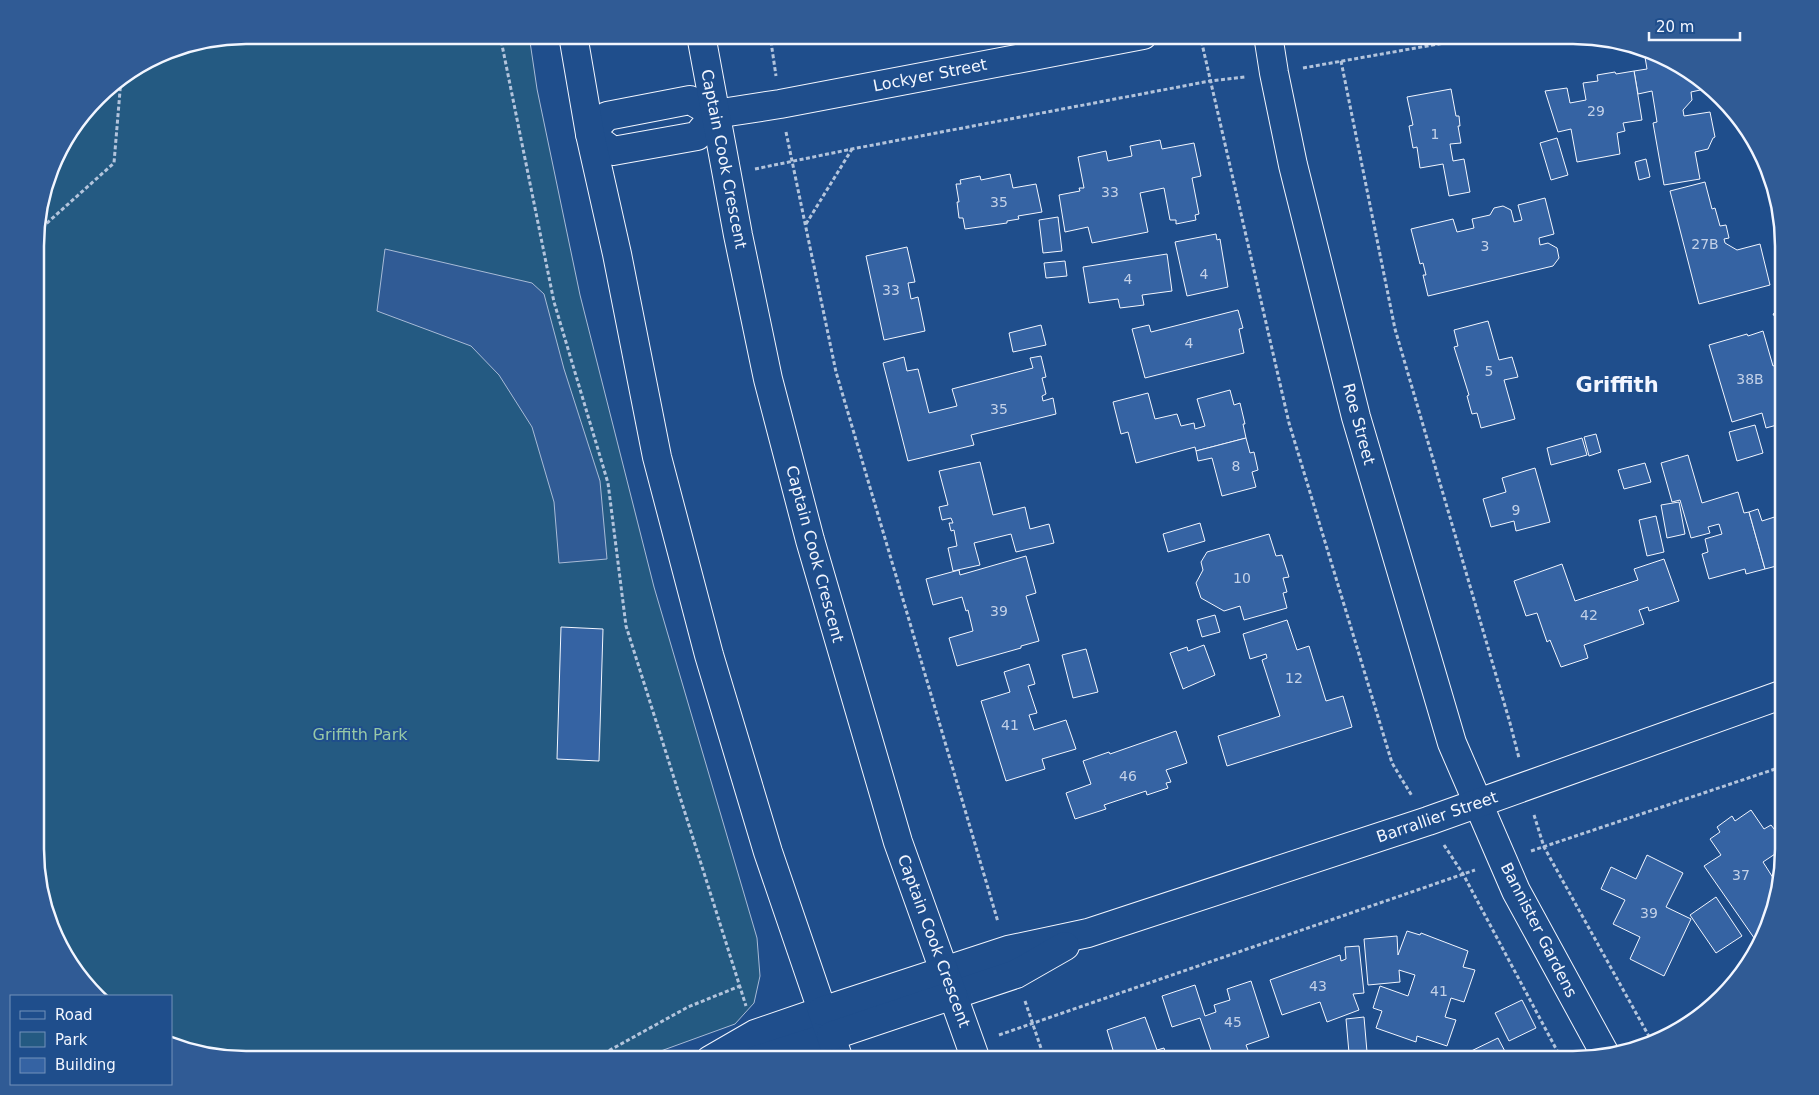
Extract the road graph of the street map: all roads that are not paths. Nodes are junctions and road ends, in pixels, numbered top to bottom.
1 (575, 44) edge
2 (703, 44) edge
3 (1096, 44) edge
4 (1269, 44) edge
5 (716, 114) junction
6 (590, 134) junction
7 (1775, 697) edge
8 (1479, 804) junction
9 (949, 983) junction
10 (831, 1036) edge
11 (1603, 1049) edge
12 (726, 1051) edge
13 (784, 1051) edge
14 (973, 1051) edge

1 - 6 street
2 - 5 street, Captain Cook Crescent
3 - 5 street, Lockyer Street
4 - 8 street, Roe Street
5 - 6 street
5 - 6 street
5 - 9 street, Captain Cook Crescent
6 - 10 street
7 - 8 street, Barrallier Street
8 - 9 street, Barrallier Street
8 - 11 street, Bannister Gardens
9 - 10 street, Barrallier Street
9 - 14 street, Captain Cook Crescent
10 - 12 street
10 - 13 street

